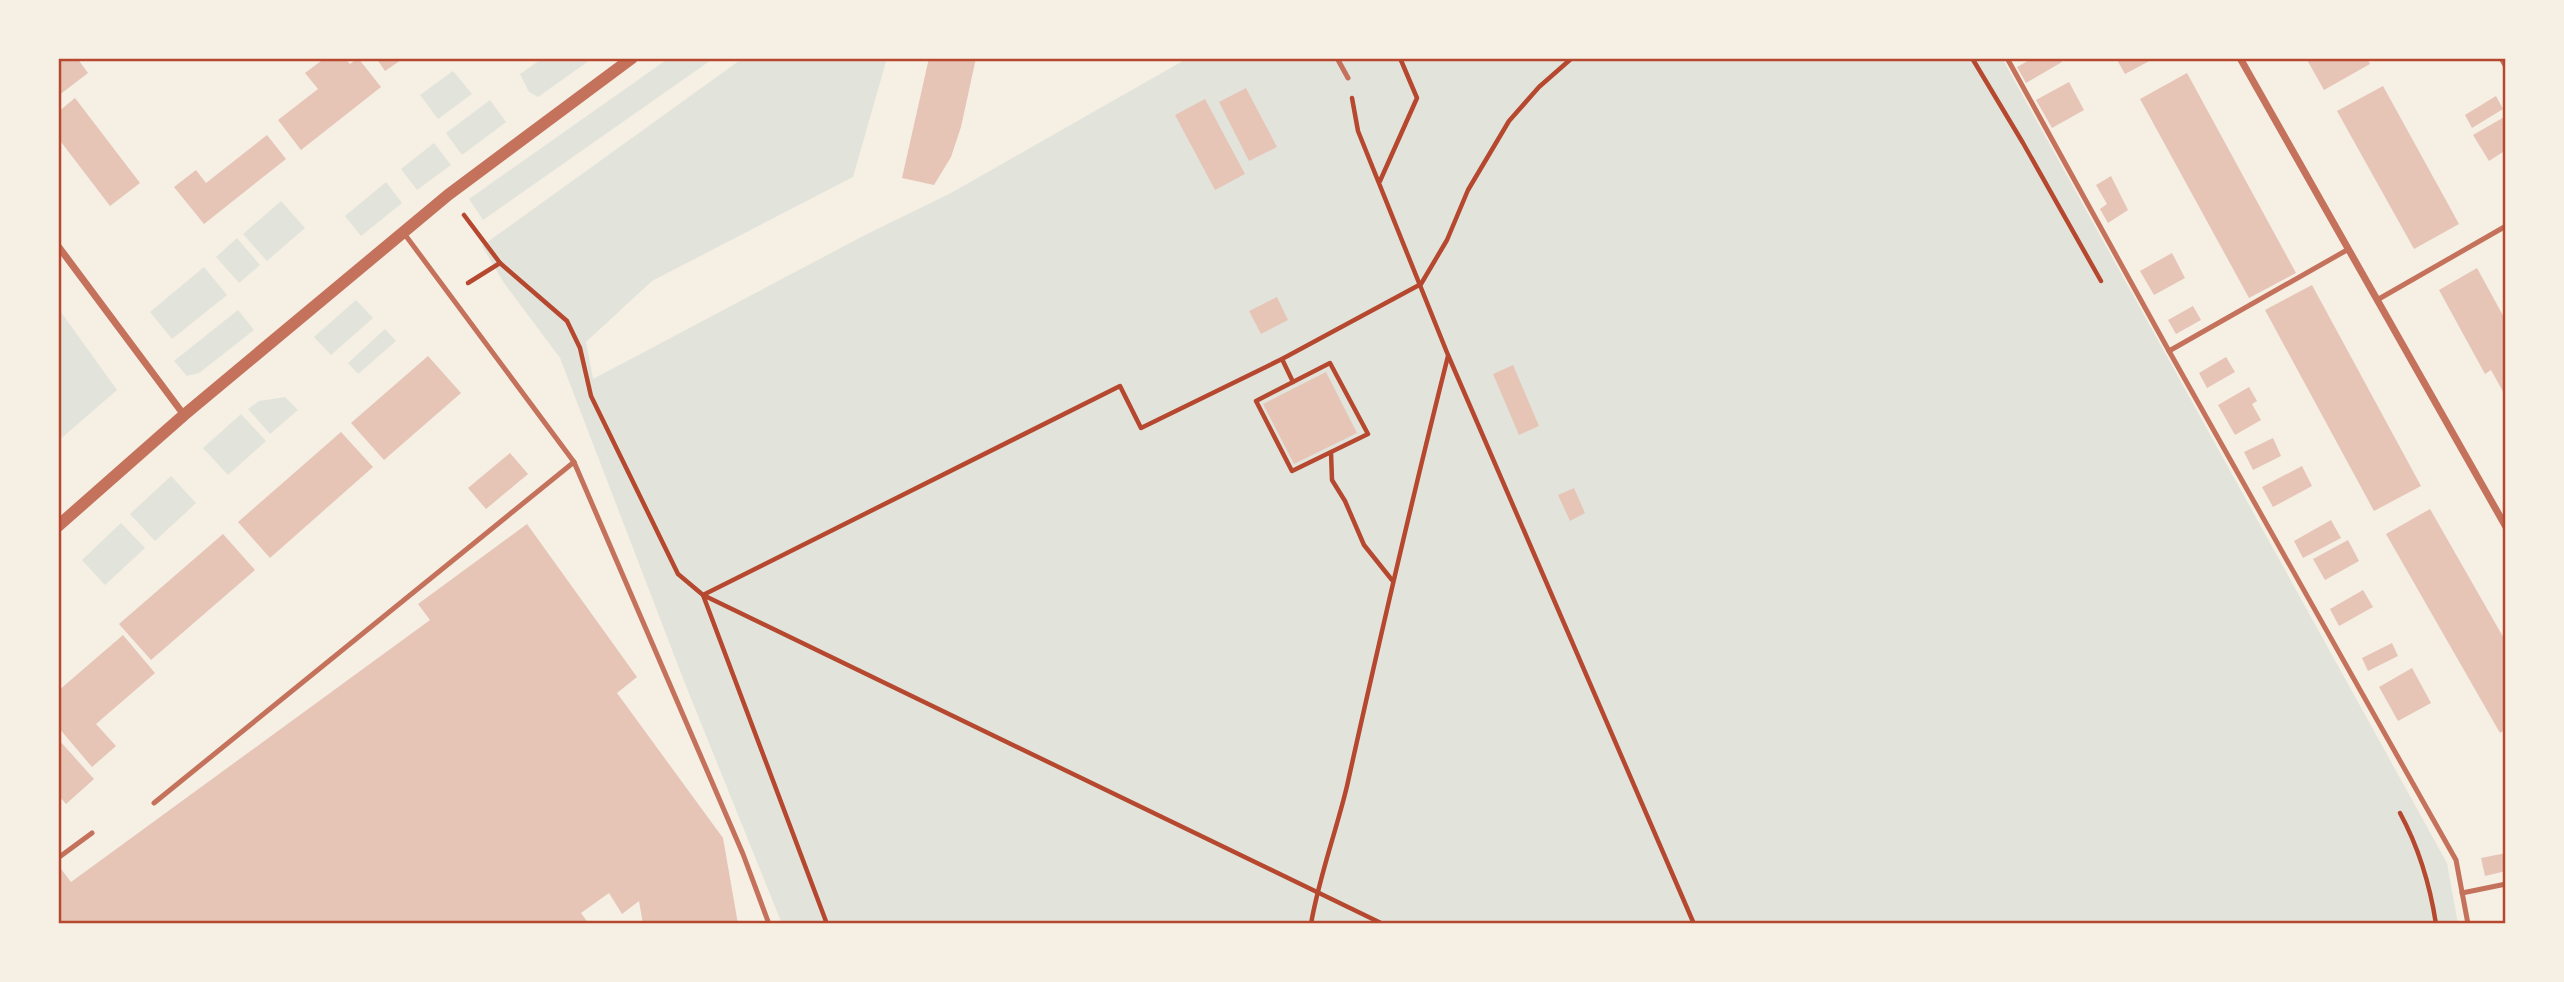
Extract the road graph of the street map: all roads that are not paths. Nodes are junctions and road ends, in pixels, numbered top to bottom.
1 (632, 58) edge
2 (1337, 58) edge
3 (2007, 58) edge
4 (2240, 58) edge
5 (2501, 58) edge
6 (2506, 67) edge
7 (1348, 78) road end
8 (2506, 226) edge
9 (404, 232) junction
10 (58, 246) edge
11 (2347, 250) junction
12 (2377, 300) junction
13 (2169, 351) junction
14 (184, 415) junction
15 (574, 462) junction
16 (58, 526) edge
17 (2506, 527) edge
18 (154, 803) dead end
19 (92, 833) dead end
20 (58, 858) edge
21 (2506, 884) edge
22 (2462, 892) junction
23 (769, 924) edge
24 (2468, 924) edge

1 - 9 street
2 - 7 lane
3 - 13 lane
4 - 11 street
5 - 6 lane
8 - 12 lane
9 - 14 street
9 - 15 lane
10 - 14 street
11 - 12 street
11 - 13 lane
12 - 17 street
13 - 22 lane
14 - 16 street
15 - 18 lane
15 - 23 lane
19 - 20 lane
21 - 22 lane
22 - 24 lane

